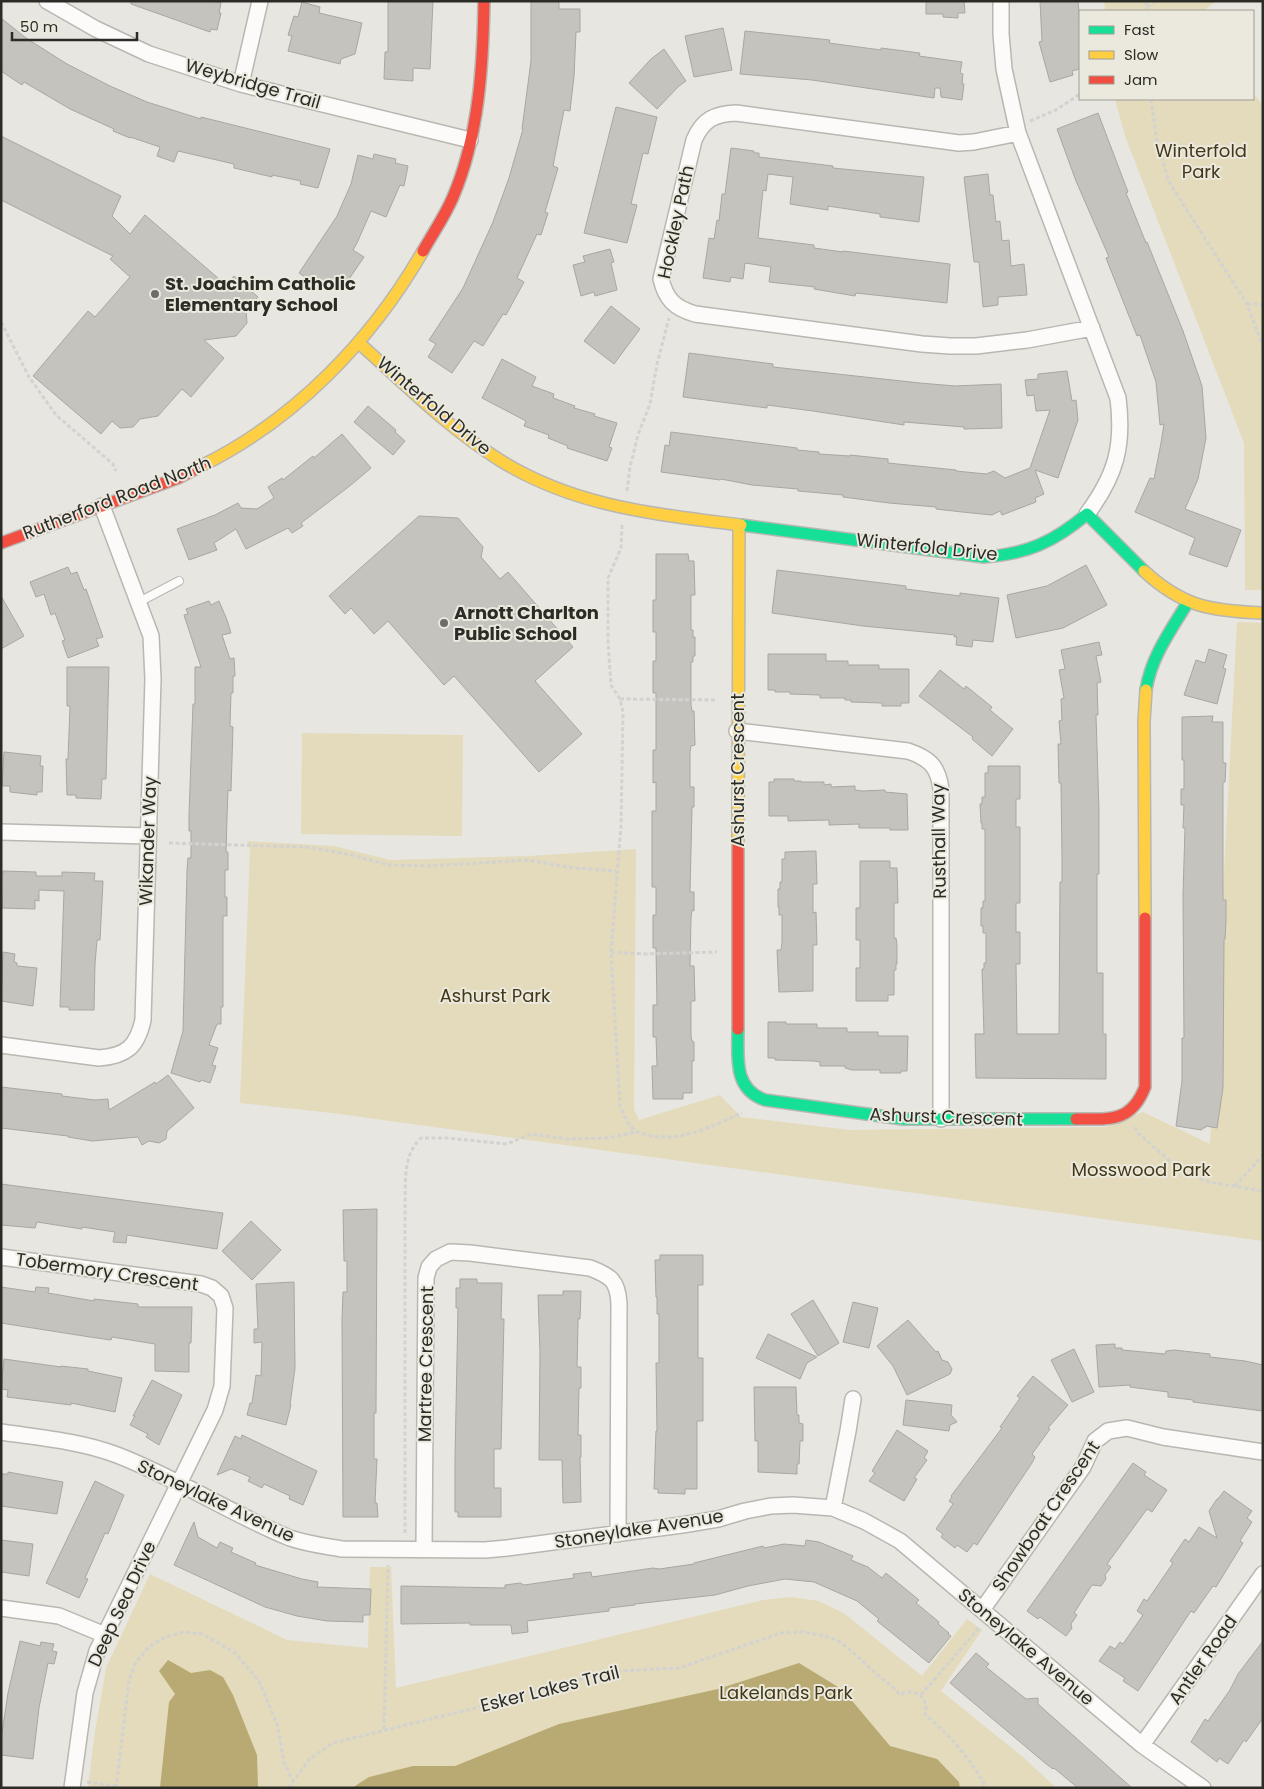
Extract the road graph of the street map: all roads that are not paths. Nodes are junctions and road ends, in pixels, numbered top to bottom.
1 (47, 1) edge
2 (260, 1) edge
3 (484, 1) edge
4 (1001, 1) edge
5 (240, 84) junction
6 (1022, 128) junction
7 (470, 140) junction
8 (1092, 328) junction
9 (359, 343) junction
10 (102, 506) junction
11 (1087, 514) junction
12 (738, 524) junction
13 (1, 544) edge
14 (178, 581) dead end
15 (138, 602) junction
16 (1188, 602) junction
17 (1263, 613) edge
18 (737, 731) junction
19 (1, 832) edge
20 (148, 836) junction
21 (1, 1045) edge
22 (941, 1119) junction
23 (1, 1257) edge
24 (852, 1399) dead end
25 (1, 1432) edge
26 (1263, 1452) edge
27 (179, 1484) junction
28 (833, 1508) junction
29 (618, 1534) junction
30 (424, 1549) junction
31 (1263, 1574) edge
32 (1, 1608) edge
33 (982, 1610) junction
34 (105, 1635) junction
35 (1142, 1745) junction
36 (78, 1784) edge
37 (1203, 1788) edge

1 - 5 street, Weybridge Trail
2 - 5 street
3 - 7 street, Rutherford Road North
4 - 6 street, Winterfold Drive
5 - 7 street, Weybridge Trail
6 - 8 street, Winterfold Drive
6 - 8 street, Hockley Path
7 - 9 street, Rutherford Road North
8 - 11 street, Winterfold Drive
9 - 10 street, Rutherford Road North
9 - 12 street, Winterfold Drive
10 - 13 street, Rutherford Road North
10 - 15 street, Wikander Way
11 - 12 street, Winterfold Drive
11 - 16 street
12 - 18 street, Ashurst Crescent
14 - 15 lane
15 - 20 street, Wikander Way
16 - 17 street
16 - 22 street, Ashurst Crescent
18 - 22 street, Rusthall Way
18 - 22 street, Ashurst Crescent
19 - 20 street
20 - 21 street, Wikander Way
23 - 27 street, Tobermory Crescent
24 - 28 street
25 - 27 street, Stoneylake Avenue
26 - 33 street, Showboat Crescent
27 - 30 street, Stoneylake Avenue
27 - 34 street, Deep Sea Drive
28 - 29 street, Stoneylake Avenue
28 - 33 street, Stoneylake Avenue
29 - 30 street, Stoneylake Avenue
29 - 30 street, Martree Crescent
31 - 35 street, Antler Road
32 - 34 street
33 - 35 street, Stoneylake Avenue
34 - 36 street, Deep Sea Drive
35 - 37 street, Stoneylake Avenue

